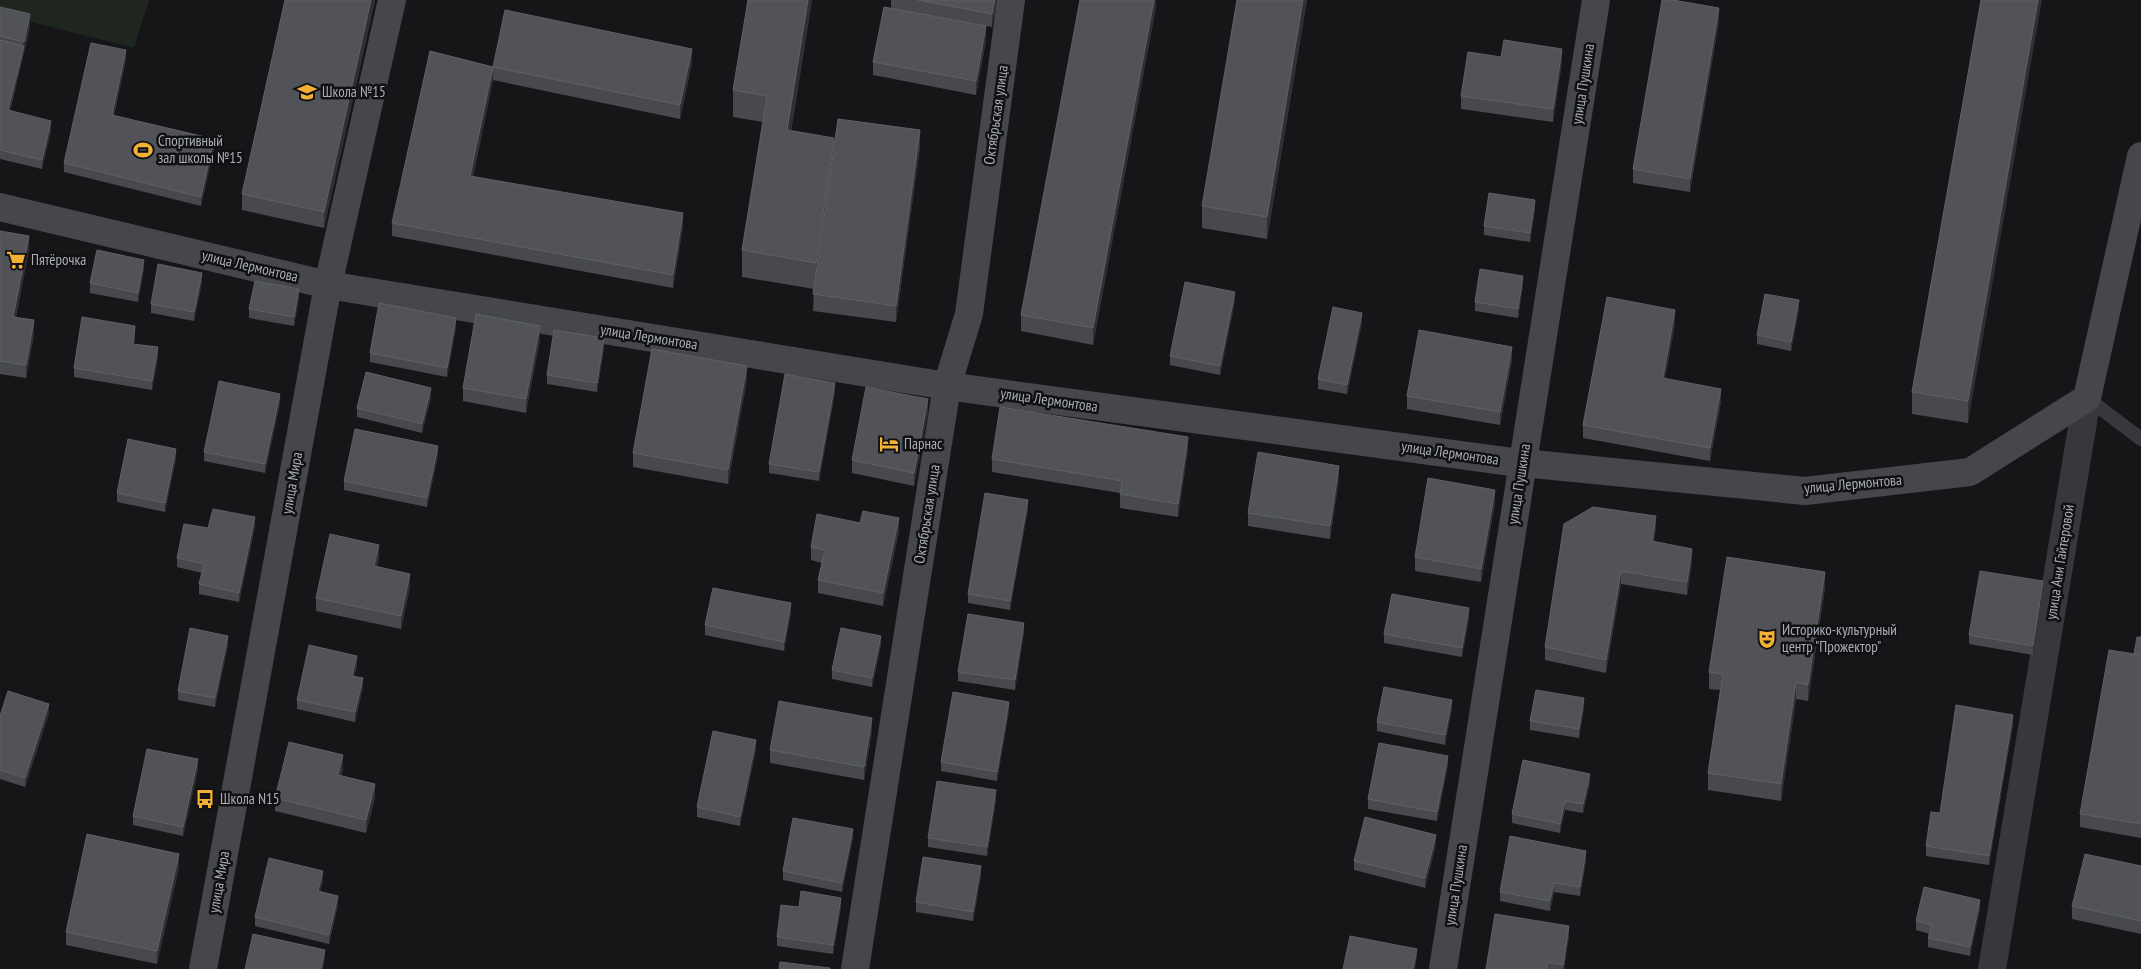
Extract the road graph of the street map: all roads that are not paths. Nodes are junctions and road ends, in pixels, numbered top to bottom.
1 (392, 0) edge
2 (1011, 0) edge
3 (1596, 0) edge
4 (2141, 156) edge
5 (0, 208) edge
6 (328, 285) junction
7 (947, 386) junction
8 (2087, 398) junction
9 (2141, 439) edge
10 (1522, 463) junction
11 (203, 969) edge
12 (855, 969) edge
13 (1443, 969) edge
14 (1992, 969) edge

1 - 6 street, улица Мира
2 - 7 street, Октябрьская улица
3 - 10 street, улица Пушкина
4 - 8 street, улица Ани Гайтеровой
5 - 6 street, улица Лермонтова
6 - 7 street, улица Лермонтова
6 - 11 street, улица Мира
7 - 10 street, улица Лермонтова
7 - 12 street, Октябрьская улица
8 - 9 lane
8 - 10 street, улица Лермонтова
8 - 14 street, улица Ани Гайтеровой
10 - 13 street, улица Пушкина

